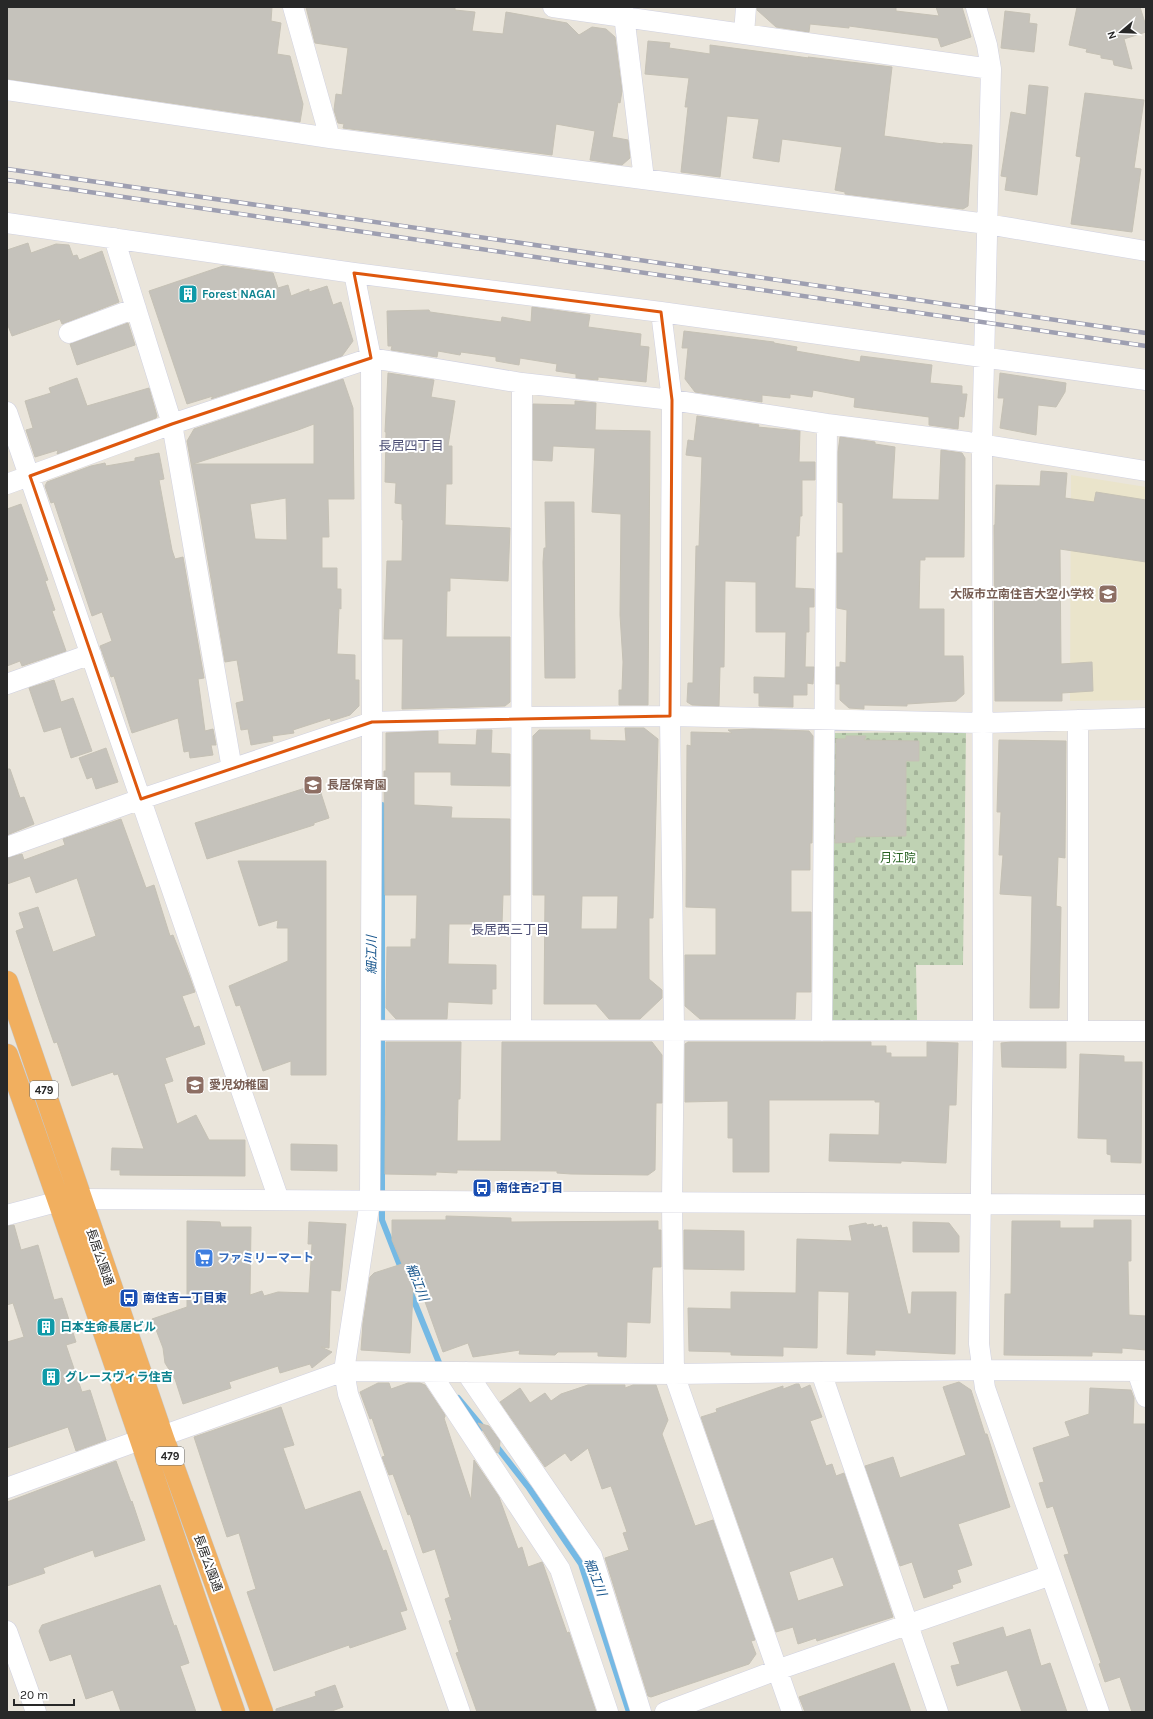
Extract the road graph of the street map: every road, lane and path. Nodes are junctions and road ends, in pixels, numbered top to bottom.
1 (292, 7) edge
2 (553, 7) edge
3 (746, 7) edge
4 (976, 7) edge
5 (623, 12) edge
6 (744, 34) junction
7 (991, 69) junction
8 (7, 90) edge
9 (330, 138) junction
10 (644, 179) junction
11 (7, 223) edge
12 (987, 224) junction
13 (114, 238) junction
14 (1146, 251) edge
15 (354, 273) junction
16 (136, 308) junction
17 (661, 312) junction
18 (69, 332) dead end
19 (371, 358) junction
20 (983, 358) junction
21 (1146, 380) edge
22 (522, 383) junction
23 (672, 400) junction
24 (7, 412) edge
25 (172, 424) junction
26 (827, 424) junction
27 (982, 444) junction
28 (1146, 471) edge
29 (30, 476) junction
30 (7, 484) edge
31 (91, 654) junction
32 (7, 684) edge
33 (670, 716) junction
34 (523, 717) junction
35 (1146, 718) edge
36 (823, 719) junction
37 (1078, 720) junction
38 (372, 722) junction
39 (982, 723) junction
40 (232, 769) junction
41 (141, 799) junction
42 (7, 847) edge
43 (7, 982) edge
44 (372, 1030) junction
45 (521, 1030) junction
46 (674, 1031) junction
47 (822, 1031) junction
48 (1078, 1031) junction
49 (1146, 1031) edge
50 (983, 1032) junction
51 (7, 1055) edge
52 (70, 1200) junction
53 (280, 1200) junction
54 (370, 1201) junction
55 (672, 1202) junction
56 (982, 1204) junction
57 (1146, 1205) edge
58 (7, 1215) edge
59 (982, 1370) junction
60 (344, 1371) junction
61 (1141, 1371) edge
62 (430, 1372) junction
63 (466, 1372) junction
64 (821, 1372) junction
65 (674, 1374) junction
66 (1146, 1398) edge
67 (162, 1436) junction
68 (140, 1440) junction
69 (7, 1488) edge
70 (1051, 1575) junction
71 (908, 1625) junction
72 (7, 1631) edge
73 (777, 1670) junction
74 (36, 1712) edge
75 (234, 1712) edge
76 (262, 1712) edge
77 (460, 1712) edge
78 (608, 1712) edge
79 (641, 1712) edge
80 (664, 1712) edge
81 (792, 1712) edge
82 (938, 1712) edge
83 (1099, 1712) edge

1 - 9 street
2 - 5 street
3 - 6 street
4 - 7 street
5 - 6 street
5 - 10 street
6 - 7 street
7 - 12 street
8 - 9 street
9 - 10 street
10 - 12 street
11 - 13 street
12 - 14 street
12 - 20 street
13 - 15 street
13 - 16 street
15 - 17 street
15 - 19 street
16 - 18 street
16 - 25 street
17 - 20 street
17 - 23 street
19 - 22 street
19 - 25 street
19 - 38 street
20 - 21 street
20 - 27 street
22 - 23 street
22 - 34 street
23 - 26 street
23 - 33 street
24 - 29 street
25 - 29 street
25 - 40 street
26 - 27 street
26 - 36 street
27 - 28 street
27 - 39 street
29 - 30 street
29 - 31 street
31 - 32 street
31 - 41 street
33 - 34 street
33 - 36 street
33 - 46 street
34 - 38 street
34 - 45 street
35 - 37 street
36 - 39 street
36 - 47 street
37 - 39 street
37 - 48 street
38 - 40 street
38 - 44 street
39 - 50 street
40 - 41 street
41 - 42 street
41 - 53 street
43 - 52 highway, 長居公園通 / 479
44 - 45 street
44 - 54 street
45 - 46 street
46 - 47 street
46 - 55 street
47 - 50 street
48 - 49 street
48 - 50 street
50 - 56 street
51 - 52 highway, 長居公園通 / 479
52 - 53 street
52 - 58 street
52 - 67 highway, 長居公園通 / 479
52 - 68 highway, 長居公園通 / 479
53 - 54 street
54 - 55 street
54 - 60 street
55 - 56 street
55 - 65 street
56 - 57 street
56 - 59 street
59 - 61 street
59 - 64 street
59 - 70 street
60 - 62 street
60 - 67 street
60 - 77 street
61 - 66 street
62 - 63 street
62 - 78 street
63 - 65 street
63 - 79 street
64 - 65 street
64 - 71 street
65 - 73 street
67 - 76 highway, 長居公園通 / 479
68 - 69 street
68 - 75 highway, 長居公園通 / 479
70 - 71 street
70 - 83 street
71 - 73 street
71 - 82 street
72 - 74 street
73 - 80 street
73 - 81 street

